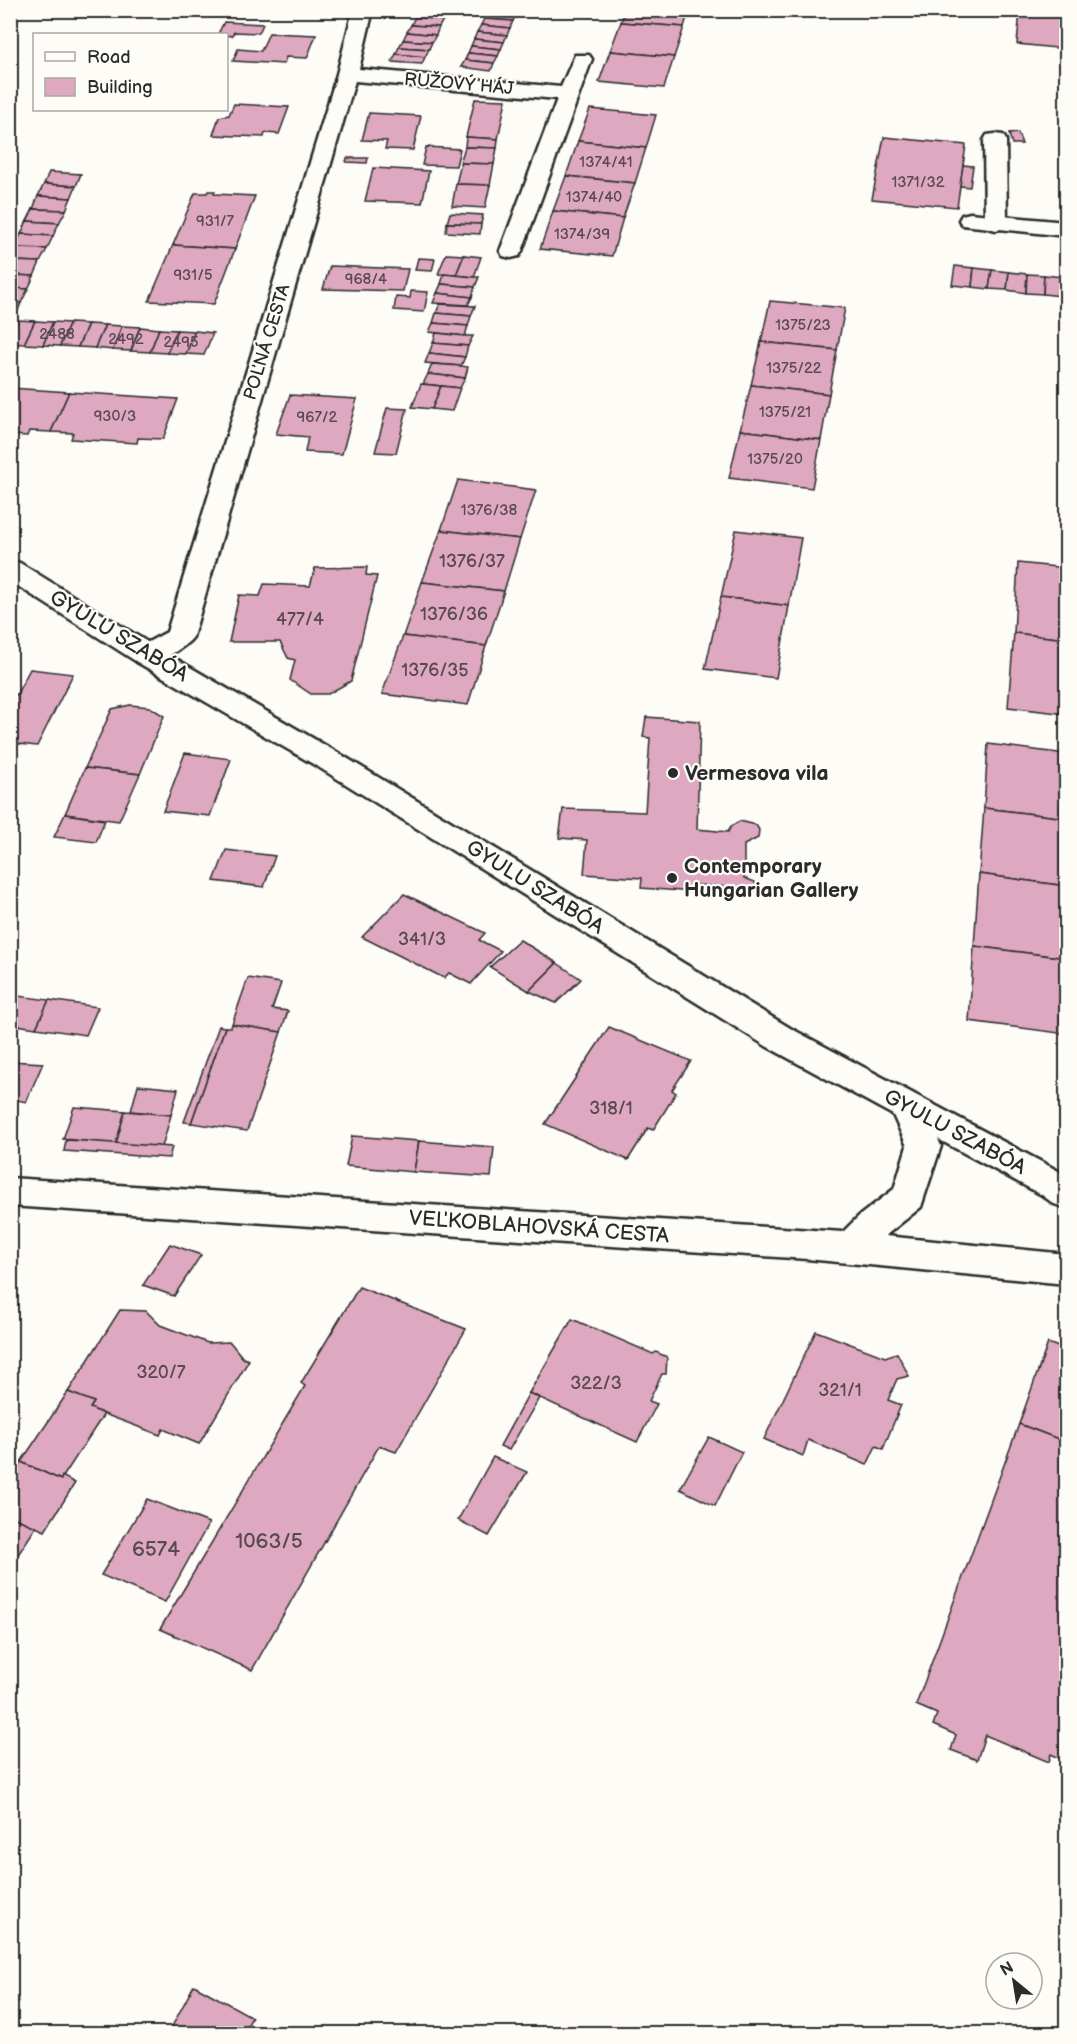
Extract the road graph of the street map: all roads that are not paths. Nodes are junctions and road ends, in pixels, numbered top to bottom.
1 (363, 10) edge
2 (582, 59) dead end
3 (348, 74) junction
4 (570, 94) junction
5 (995, 140) dead end
6 (970, 220) dead end
7 (996, 223) junction
8 (1066, 229) edge
9 (511, 251) dead end
10 (10, 569) edge
11 (147, 655) junction
12 (906, 1105) junction
13 (10, 1192) edge
14 (1066, 1194) edge
15 (851, 1248) junction
16 (1066, 1269) edge

1 - 3 street, POĽNÁ CESTA
2 - 4 street
3 - 4 street, RUŽOVÝ HÁJ
3 - 11 street, POĽNÁ CESTA
4 - 9 street
5 - 7 street
6 - 7 street
7 - 8 street
10 - 11 street, GYULU SZABÓA
11 - 12 street, GYULU SZABÓA
12 - 14 street, GYULU SZABÓA
12 - 15 street
13 - 15 street, VEĽKOBLAHOVSKÁ CESTA
15 - 16 street, VEĽKOBLAHOVSKÁ CESTA

